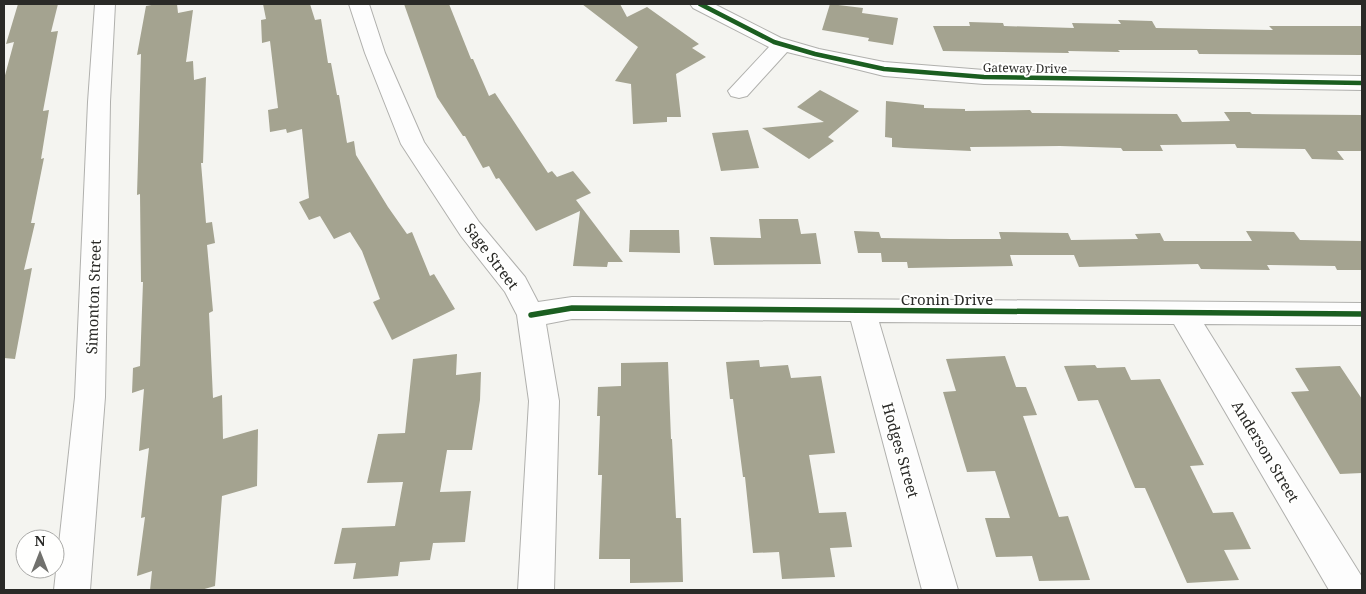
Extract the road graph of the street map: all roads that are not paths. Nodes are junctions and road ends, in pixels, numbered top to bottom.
1 (105, 4) edge
2 (359, 4) edge
3 (700, 4) edge
4 (783, 44) junction
5 (1362, 83) edge
6 (739, 91) dead end
7 (862, 311) junction
8 (1182, 312) junction
9 (1362, 314) edge
10 (531, 315) junction
11 (72, 590) edge
12 (536, 590) edge
13 (940, 590) edge
14 (1349, 590) edge

1 - 11 street, Simonton Street
2 - 10 street, Sage Street
3 - 4 street, Gateway Drive
4 - 5 street, Gateway Drive
4 - 6 street
7 - 8 street, Cronin Drive
7 - 10 street, Cronin Drive
7 - 13 street, Hodges Street
8 - 9 street, Cronin Drive
8 - 14 street, Anderson Street
10 - 12 street, Sage Street

